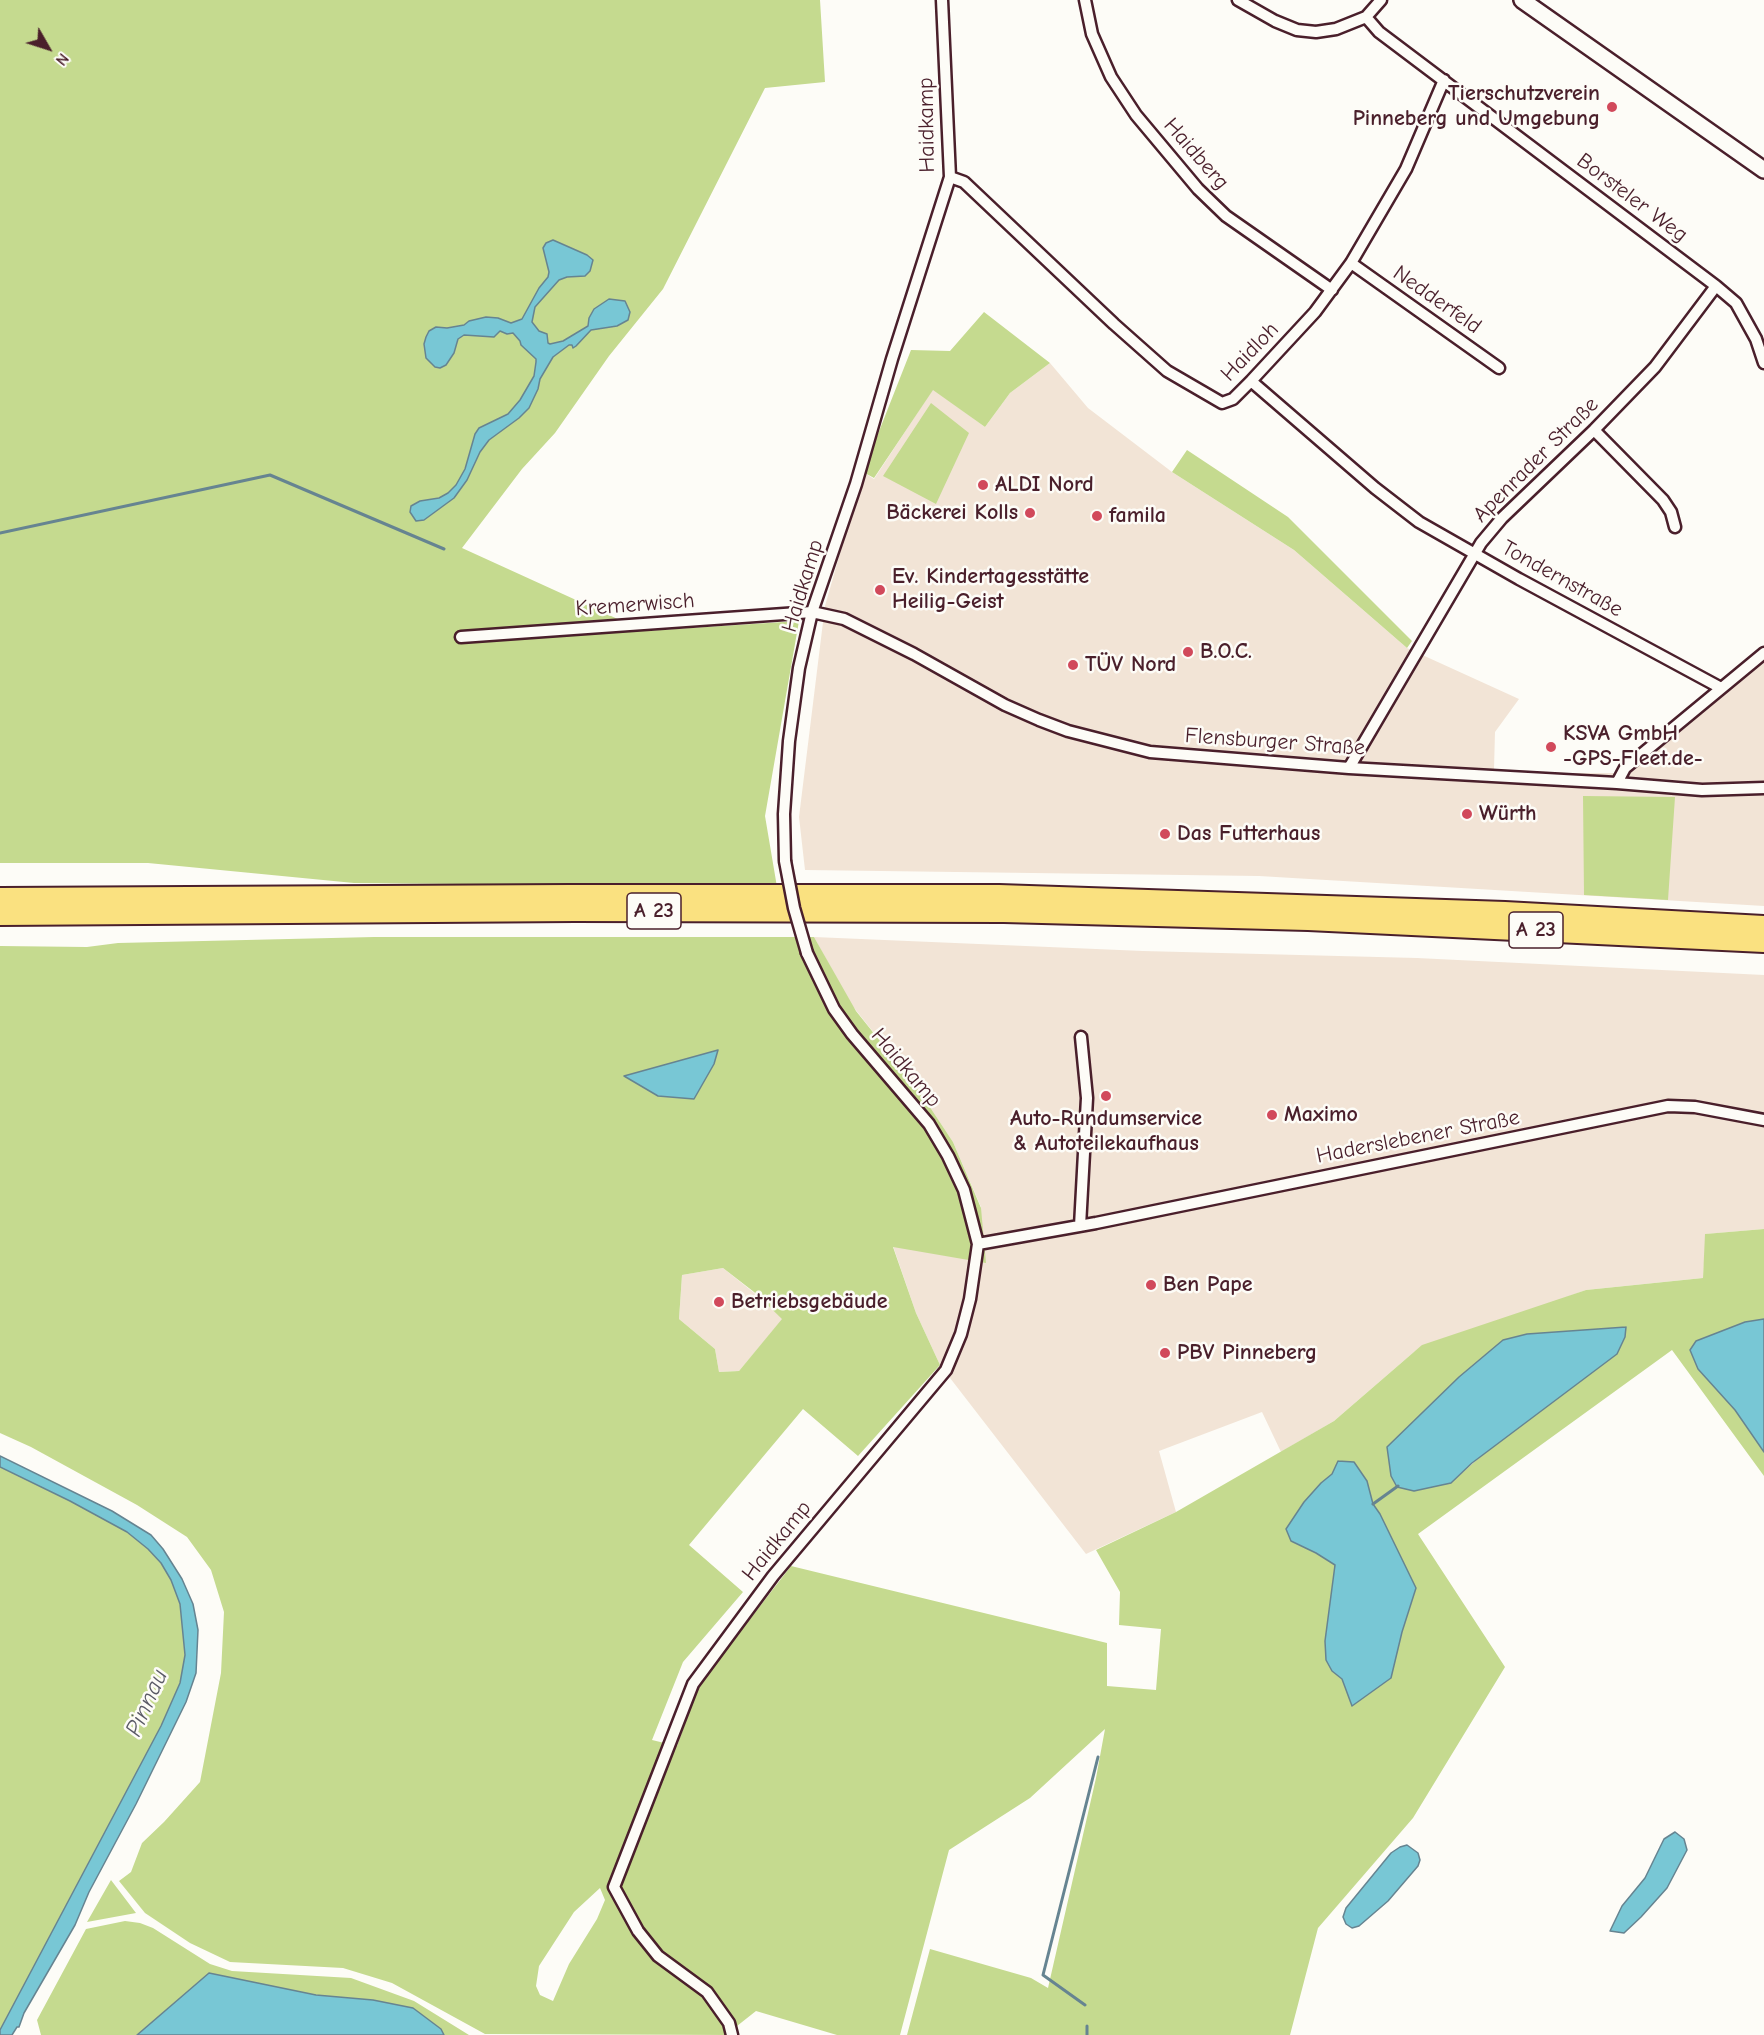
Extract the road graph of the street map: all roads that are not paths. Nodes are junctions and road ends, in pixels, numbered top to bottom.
1 (942, 0) edge
2 (1085, 0) edge
3 (1238, 0) edge
4 (1381, 0) edge
5 (1522, 0) edge
6 (1366, 17) junction
7 (1444, 80) junction
8 (1764, 170) edge
9 (950, 177) junction
10 (1351, 263) junction
11 (1716, 286) junction
12 (1332, 290) junction
13 (1764, 363) edge
14 (1499, 368) dead end
15 (1251, 381) junction
16 (1594, 430) junction
17 (1675, 527) dead end
18 (1475, 554) junction
19 (812, 612) junction
20 (461, 637) dead end
21 (1764, 653) edge
22 (1721, 688) junction
23 (1349, 768) junction
24 (1617, 783) junction
25 (1764, 788) edge
26 (0, 898) edge
27 (0, 915) edge
28 (1764, 926) edge
29 (1764, 942) edge
30 (1081, 1037) dead end
31 (1764, 1120) edge
32 (1080, 1226) junction
33 (978, 1244) junction
34 (732, 2035) edge

1 - 9 street, Haidkamp
2 - 12 street, Haidberg
3 - 6 street
4 - 6 street
5 - 8 main road
6 - 7 street, Borsteler Weg
7 - 10 street, Haidloh
7 - 11 street, Borsteler Weg
9 - 15 street, Haidloh
9 - 19 street, Haidkamp
10 - 12 street, Haidloh
10 - 14 street, Nedderfeld
11 - 13 street, Borsteler Weg
11 - 16 street, Apenrader Straße
12 - 15 street, Haidloh
15 - 18 street, Tondernstraße
16 - 17 street
16 - 18 street, Apenrader Straße
18 - 22 street, Tondernstraße
18 - 23 street, Apenrader Straße
19 - 20 street, Kremerwisch
19 - 23 street, Flensburger Straße
19 - 33 street, Haidkamp, bridge
21 - 22 street
22 - 24 street
23 - 24 street, Flensburger Straße
24 - 25 street, Flensburger Straße
26 - 28 highway, A 23
27 - 29 highway, A 23
30 - 32 street
31 - 32 street, Haderslebener Straße
32 - 33 street, Haderslebener Straße
33 - 34 street, Haidkamp

